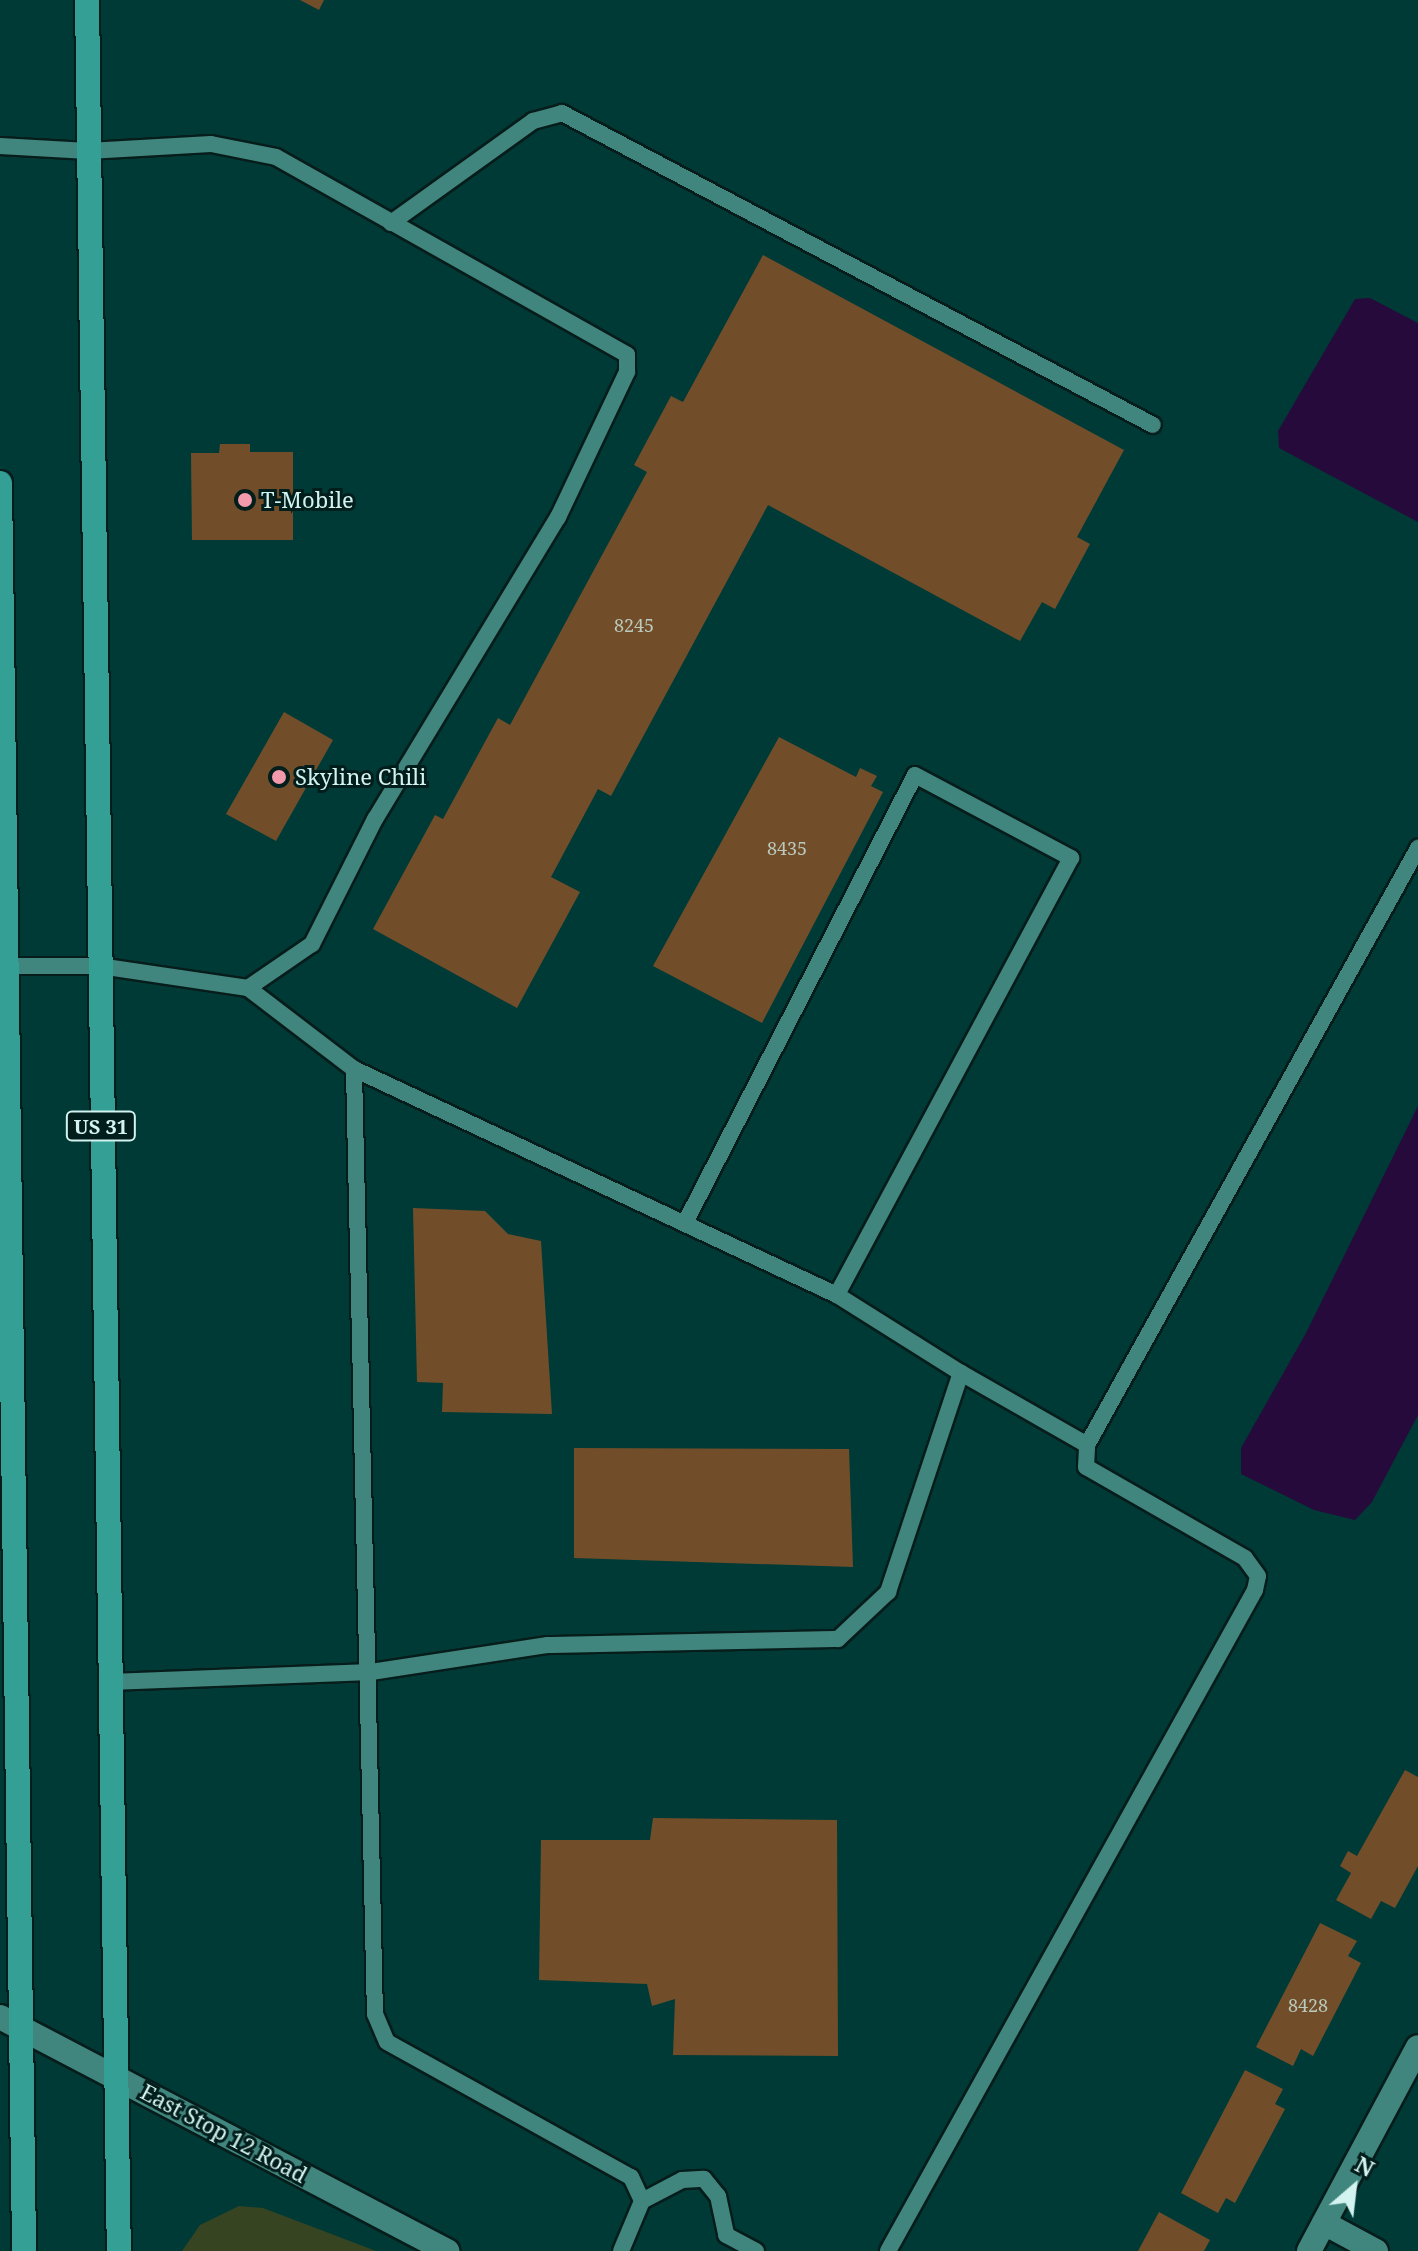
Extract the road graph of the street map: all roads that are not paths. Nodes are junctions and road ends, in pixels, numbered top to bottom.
1 (87, 0) edge
2 (0, 146) edge
3 (88, 151) junction
4 (391, 223) junction
5 (1153, 425) dead end
6 (0, 483) edge
7 (1418, 848) edge
8 (3, 966) edge
9 (99, 966) junction
10 (248, 988) junction
11 (354, 1069) junction
12 (686, 1221) junction
13 (837, 1295) junction
14 (961, 1373) junction
15 (1087, 1445) junction
16 (371, 1672) junction
17 (110, 1682) junction
18 (10, 2022) edge
19 (1418, 2047) edge
20 (116, 2077) junction
21 (642, 2201) junction
22 (1324, 2223) junction
23 (24, 2251) edge
24 (119, 2251) edge
25 (447, 2251) edge
26 (621, 2251) edge
27 (756, 2251) edge
28 (888, 2251) edge
29 (1309, 2251) edge
30 (1376, 2251) edge

1 - 3 main road, US 31
2 - 3 lane
3 - 4 lane
3 - 9 main road, US 31
4 - 5 lane
4 - 10 lane
6 - 8 main road
7 - 15 lane
8 - 9 lane
8 - 18 main road
9 - 10 lane
9 - 17 main road, US 31
10 - 11 lane
11 - 12 lane
11 - 16 lane
12 - 13 lane
12 - 13 lane
13 - 14 lane
14 - 15 lane
14 - 16 lane
15 - 28 lane
16 - 17 lane
16 - 21 lane
17 - 20 main road, US 31
18 - 20 street, East Stop 12 Road
18 - 23 main road
19 - 22 street
20 - 24 main road, US 31
20 - 25 street, East Stop 12 Road
21 - 26 lane
21 - 27 lane
22 - 29 street
22 - 30 street

